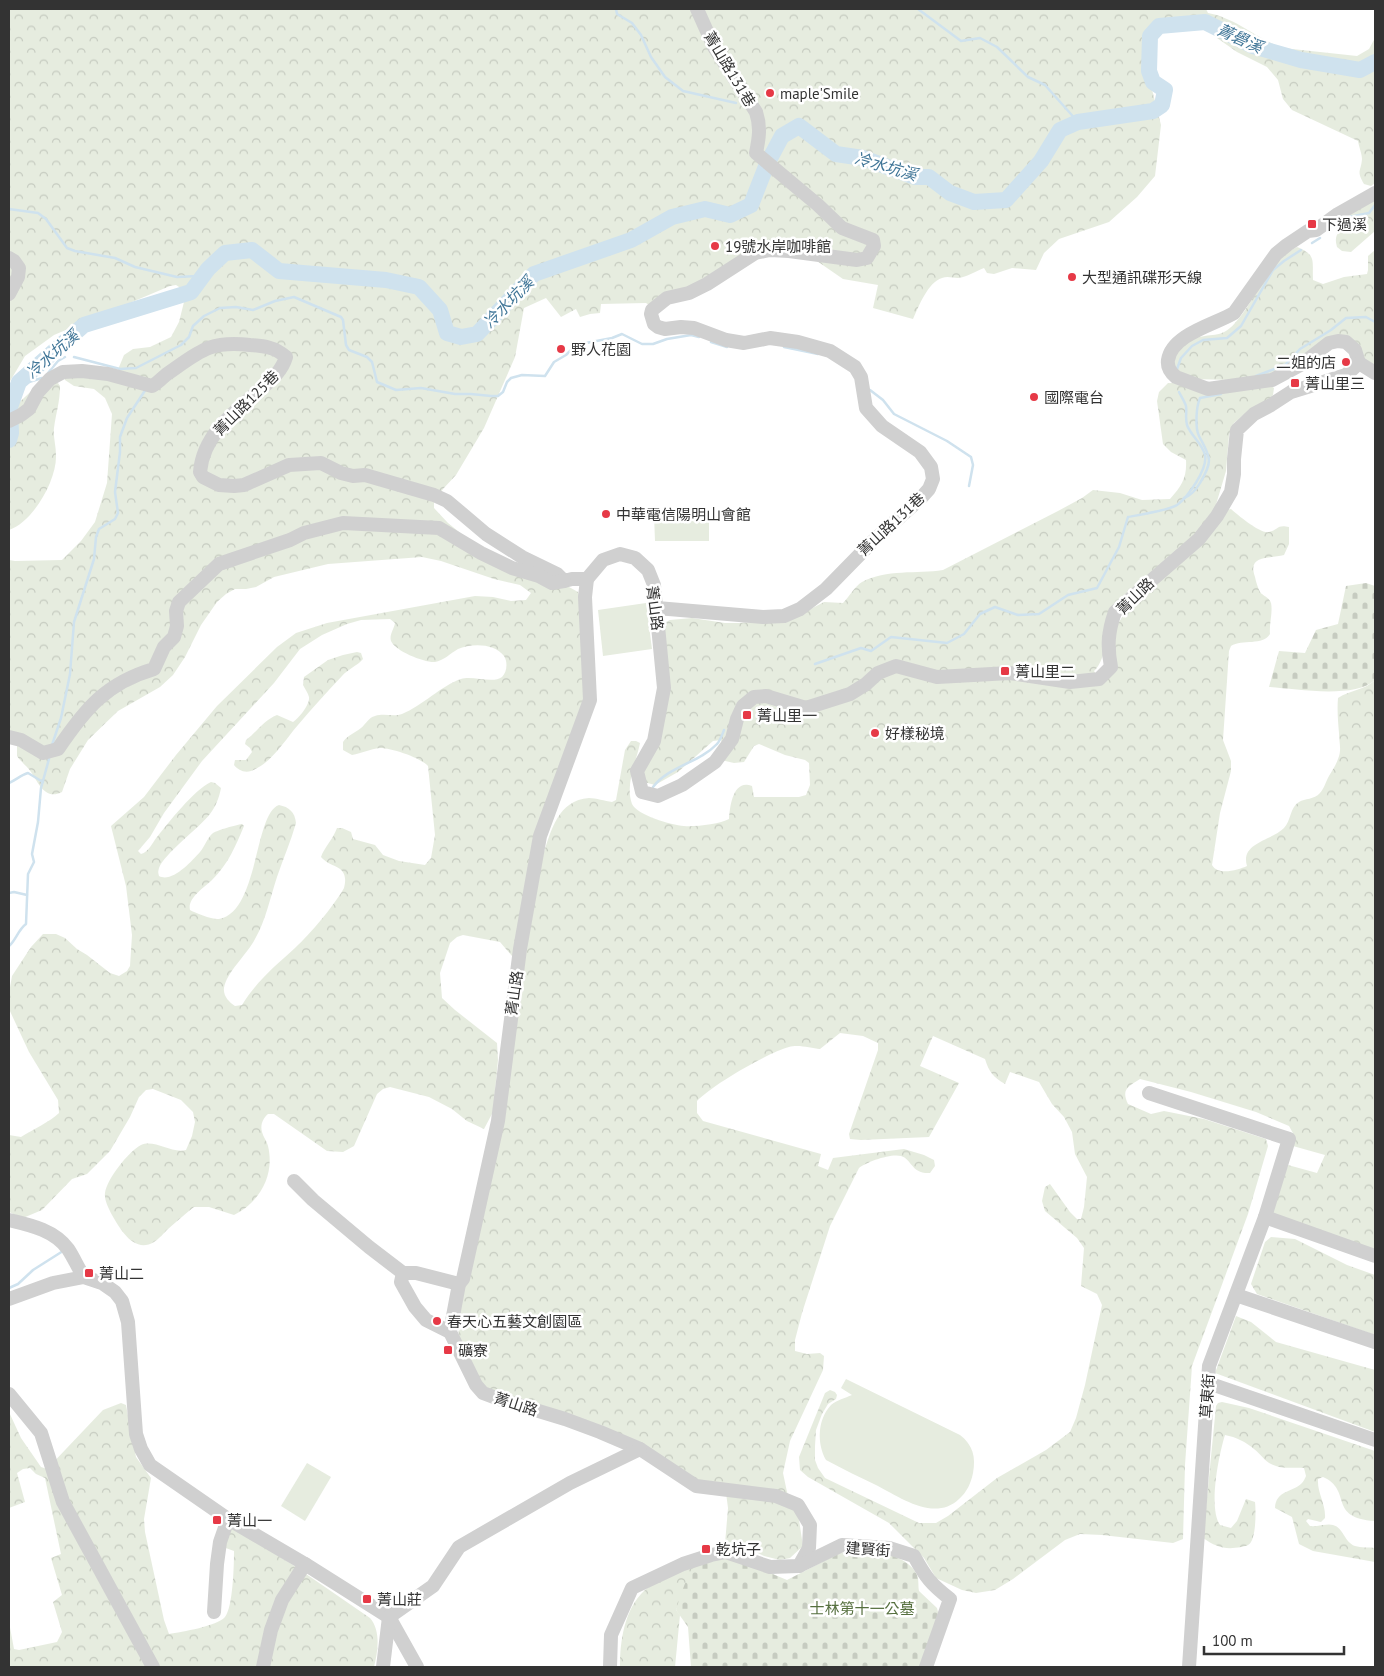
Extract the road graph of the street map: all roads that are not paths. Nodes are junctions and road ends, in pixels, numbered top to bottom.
1 (697, 9) edge
2 (1375, 193) edge
3 (9, 258) edge
4 (9, 294) edge
5 (1359, 364) junction
6 (1375, 373) edge
7 (15, 418) edge
8 (586, 579) junction
9 (564, 581) junction
10 (657, 608) junction
11 (9, 737) edge
12 (1150, 1092) dead end
13 (294, 1181) dead end
14 (1265, 1216) junction
15 (9, 1220) edge
16 (1375, 1256) edge
17 (403, 1272) junction
18 (84, 1277) junction
19 (459, 1284) junction
20 (1236, 1295) junction
21 (9, 1299) edge
22 (450, 1332) junction
23 (1375, 1342) edge
24 (1208, 1382) junction
25 (9, 1394) edge
26 (1375, 1440) edge
27 (640, 1449) junction
28 (228, 1519) junction
29 (305, 1564) junction
30 (799, 1566) junction
31 (214, 1612) dead end
32 (390, 1618) junction
33 (153, 1667) edge
34 (263, 1667) edge
35 (383, 1667) edge
36 (417, 1667) edge
37 (610, 1667) edge
38 (926, 1667) edge
39 (1189, 1667) edge

1 - 10 street, 菁山路131巷
2 - 5 street
3 - 4 street
5 - 6 street
5 - 10 street, 菁山路
7 - 9 street, 菁山路125巷
8 - 9 street
8 - 10 street, 菁山路
8 - 19 street, 菁山路
9 - 11 street
12 - 14 street, 草東街
13 - 17 street
14 - 16 street
14 - 20 street, 草東街
15 - 18 street
17 - 19 street
17 - 22 street
18 - 21 street
18 - 28 street
19 - 22 street, 菁山路
20 - 23 street
20 - 24 street, 草東街
22 - 27 street, 菁山路
24 - 26 street
24 - 39 street, 草東街
25 - 33 street
27 - 30 street, 菁山路
27 - 32 street
28 - 29 street
28 - 31 street
29 - 32 street
29 - 34 street
30 - 37 street
30 - 38 street, 建賢街
32 - 35 street
32 - 36 street

